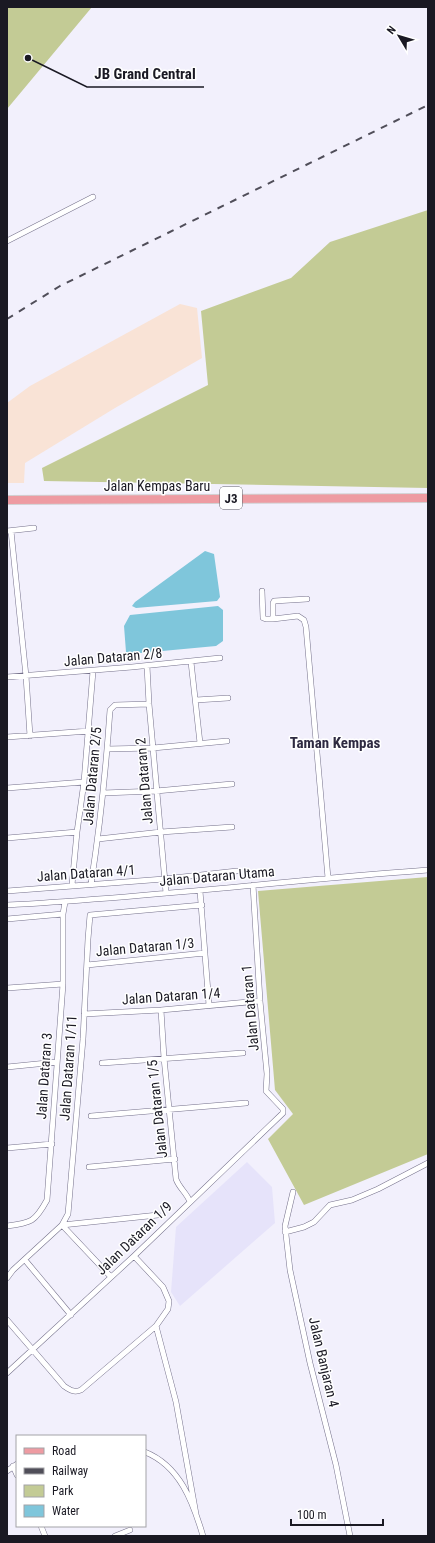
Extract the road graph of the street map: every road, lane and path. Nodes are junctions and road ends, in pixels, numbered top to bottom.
1 (93, 197) dead end
2 (7, 241) edge
3 (428, 498) edge
4 (7, 500) edge
5 (34, 528) dead end
6 (9, 531) edge
7 (262, 592) dead end
8 (307, 599) dead end
9 (273, 619) junction
10 (220, 658) dead end
11 (191, 662) junction
12 (147, 666) junction
13 (93, 671) junction
14 (26, 676) junction
15 (7, 677) edge
16 (228, 698) dead end
17 (196, 700) junction
18 (149, 704) junction
19 (89, 731) junction
20 (30, 736) junction
21 (7, 737) edge
22 (227, 741) dead end
23 (200, 743) junction
24 (153, 748) junction
25 (107, 749) junction
26 (84, 782) junction
27 (232, 784) dead end
28 (7, 788) edge
29 (156, 791) junction
30 (103, 793) junction
31 (232, 827) dead end
32 (77, 832) junction
33 (161, 832) junction
34 (7, 838) edge
35 (98, 838) junction
36 (237, 870) dead end
37 (428, 870) edge
38 (328, 878) junction
39 (164, 879) junction
40 (91, 884) junction
41 (72, 885) junction
42 (253, 885) junction
43 (7, 890) edge
44 (200, 891) junction
45 (166, 893) junction
46 (65, 902) junction
47 (7, 905) edge
48 (202, 905) junction
49 (63, 914) junction
50 (7, 919) edge
51 (205, 953) junction
52 (87, 965) junction
53 (63, 984) junction
54 (7, 988) edge
55 (260, 1001) junction
56 (209, 1005) junction
57 (161, 1010) junction
58 (84, 1014) junction
59 (243, 1053) dead end
60 (164, 1058) junction
61 (57, 1062) junction
62 (102, 1064) dead end
63 (7, 1067) edge
64 (246, 1103) dead end
65 (169, 1108) junction
66 (91, 1116) dead end
67 (277, 1120) joint
68 (52, 1144) junction
69 (7, 1148) edge
70 (175, 1159) junction
71 (428, 1163) edge
72 (89, 1167) dead end
73 (293, 1192) dead end
74 (190, 1202) junction
75 (158, 1215) dead end
76 (62, 1225) junction
77 (7, 1226) edge
78 (285, 1232) junction
79 (134, 1256) junction
80 (25, 1260) junction
81 (111, 1277) junction
82 (7, 1278) edge
83 (71, 1315) junction
84 (7, 1320) edge
85 (156, 1326) junction
86 (33, 1350) junction
87 (7, 1373) edge
88 (146, 1452) edge
89 (15, 1465) edge
90 (7, 1471) edge
91 (196, 1514) junction
92 (130, 1530) dead end
93 (115, 1536) edge
94 (203, 1536) edge
95 (350, 1536) edge

1 - 2 street
3 - 4 main road, Jalan Kempas Baru / J3
5 - 6 street
6 - 14 street
7 - 9 street
8 - 9 street
9 - 38 street
10 - 11 street, Jalan Dataran 2/8
11 - 12 street, Jalan Dataran 2/8
11 - 17 street
12 - 13 street, Jalan Dataran 2/8
12 - 18 street, Jalan Dataran 2
13 - 14 street, Jalan Dataran 2/8
13 - 19 street
14 - 15 street, Jalan Dataran 2/8
14 - 20 street
16 - 17 street
17 - 23 street
18 - 24 street, Jalan Dataran 2
18 - 25 street, Jalan Dataran 2/5
19 - 20 street
19 - 26 street
20 - 21 street
22 - 23 street
23 - 24 street
24 - 25 street
24 - 29 street, Jalan Dataran 2
25 - 30 street, Jalan Dataran 2/5
26 - 28 street
26 - 32 street
27 - 29 street
29 - 30 street
29 - 33 street, Jalan Dataran 2
30 - 35 street, Jalan Dataran 2/5
31 - 33 street
32 - 34 street
32 - 41 street
33 - 35 street
33 - 39 street, Jalan Dataran 2
35 - 40 street, Jalan Dataran 2/5
36 - 39 street, Jalan Dataran 4/1
37 - 38 street, Jalan Dataran Utama
38 - 42 street, Jalan Dataran Utama
39 - 40 street, Jalan Dataran 4/1
39 - 45 street, Jalan Dataran 2
40 - 41 street, Jalan Dataran 4/1
41 - 43 street, Jalan Dataran 4/1
42 - 44 street, Jalan Dataran Utama
42 - 55 street, Jalan Dataran 1
44 - 45 street, Jalan Dataran Utama
44 - 48 street
45 - 46 street, Jalan Dataran Utama
46 - 47 street, Jalan Dataran Utama
46 - 49 street, Jalan Dataran 3
48 - 51 street
48 - 52 street, Jalan Dataran 1/11
49 - 50 street
49 - 53 street, Jalan Dataran 3
51 - 52 street, Jalan Dataran 1/3
51 - 56 street
52 - 58 street, Jalan Dataran 1/11
53 - 54 street
53 - 61 street, Jalan Dataran 3
55 - 56 street, Jalan Dataran 1/4
55 - 67 street, Jalan Dataran 1
56 - 57 street, Jalan Dataran 1/4
57 - 58 street, Jalan Dataran 1/4
57 - 60 street, Jalan Dataran 1/5
58 - 76 street, Jalan Dataran 1/11
59 - 60 street
60 - 62 street
60 - 65 street, Jalan Dataran 1/5
61 - 63 street
61 - 68 street, Jalan Dataran 3
64 - 65 street
65 - 66 street
65 - 70 street, Jalan Dataran 1/5
67 - 74 street, Jalan Dataran 1/9
68 - 69 street
68 - 77 street, Jalan Dataran 3
70 - 72 street
70 - 74 street, Jalan Dataran 1/5
71 - 78 street
73 - 78 street, Jalan Banjaran 4
74 - 79 street, Jalan Dataran 1/9
75 - 76 street
76 - 80 street
76 - 81 street
78 - 95 street, Jalan Banjaran 4
79 - 81 street, Jalan Dataran 1/9
79 - 85 street
80 - 82 street
80 - 83 street
81 - 83 street, Jalan Dataran 1/9
83 - 86 street, Jalan Dataran 1/9
84 - 86 street
85 - 86 street
85 - 91 street
86 - 87 street, Jalan Dataran 1/9
88 - 91 street
89 - 90 street
91 - 94 street
92 - 93 street

